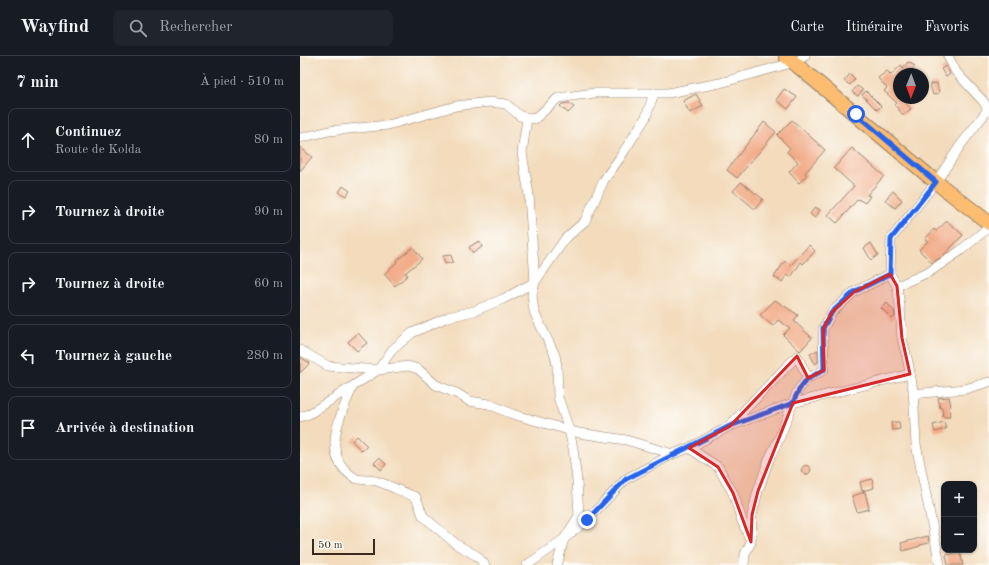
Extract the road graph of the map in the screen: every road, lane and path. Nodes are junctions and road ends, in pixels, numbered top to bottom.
1 (948, 56) edge
2 (795, 58) edge
3 (654, 92) junction
4 (988, 109) edge
5 (527, 118) junction
6 (300, 138) edge
7 (936, 182) junction
8 (989, 223) edge
9 (989, 226) edge
10 (890, 274) junction
11 (535, 282) junction
12 (897, 286) junction
13 (300, 350) edge
14 (378, 370) junction
15 (910, 374) junction
16 (808, 378) junction
17 (989, 382) edge
18 (352, 388) junction
19 (913, 394) junction
20 (793, 403) junction
21 (300, 417) edge
22 (730, 426) junction
23 (569, 430) junction
24 (688, 448) junction
25 (673, 454) junction
26 (564, 539) junction
27 (751, 542) junction
28 (486, 565) edge
29 (527, 565) edge
30 (557, 565) edge
31 (744, 565) edge
32 (940, 565) edge

1 - 4 street
2 - 3 street
2 - 7 main road
3 - 5 street
3 - 11 street
4 - 7 street
5 - 6 street
5 - 11 street
7 - 8 main road
7 - 10 street
9 - 12 street
10 - 12 street
10 - 16 street
11 - 14 street
11 - 23 street
12 - 15 street
13 - 14 street
14 - 18 street
14 - 23 street
15 - 19 street
15 - 20 street
16 - 20 street
16 - 22 street
17 - 19 street
18 - 21 street
18 - 28 street
19 - 32 street
20 - 22 street
20 - 27 street
22 - 24 street
23 - 25 street
23 - 26 street
24 - 25 street
24 - 27 street
25 - 26 street
26 - 29 street
26 - 30 street
27 - 31 street

